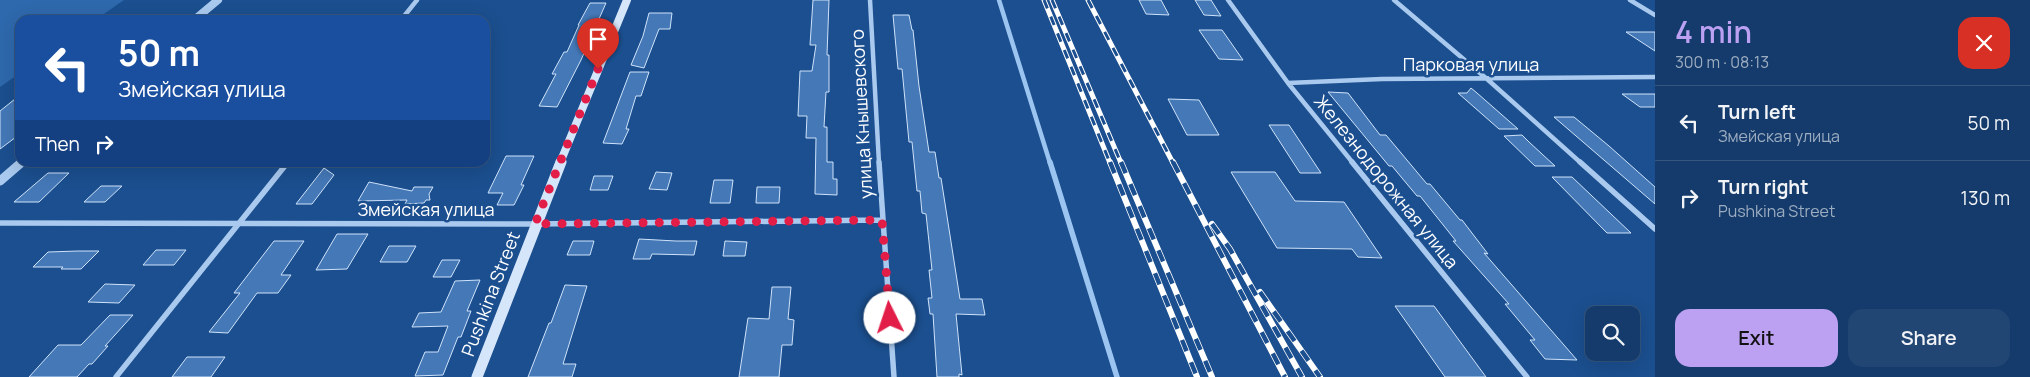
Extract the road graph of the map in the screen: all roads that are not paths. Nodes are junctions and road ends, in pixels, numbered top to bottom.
1 (218, 0) edge
2 (417, 0) edge
3 (626, 0) edge
4 (870, 0) edge
5 (1228, 0) edge
6 (1394, 0) edge
7 (1630, 0) edge
8 (200, 15) edge
9 (405, 15) edge
10 (1655, 15) edge
11 (1655, 77) edge
12 (1487, 79) junction
13 (1288, 83) junction
14 (16, 167) edge
15 (284, 167) edge
16 (0, 181) edge
17 (882, 220) junction
18 (240, 222) junction
19 (0, 223) edge
20 (535, 224) junction
21 (1655, 229) edge
22 (116, 377) edge
23 (477, 377) edge
24 (894, 377) edge
25 (1527, 377) edge

1 - 8 street
2 - 9 street
3 - 20 main road, Pushkina Street
4 - 17 street, улица Кнышевского
5 - 13 street, Железнодорожная улица
6 - 12 street
7 - 10 street
11 - 12 street, Парковая улица
12 - 13 street, Парковая улица
12 - 21 street
13 - 25 street, Железнодорожная улица
14 - 16 street
15 - 18 street
17 - 20 street, Змейская улица
17 - 24 street, улица Кнышевского
18 - 19 street, Змейская улица
18 - 20 street, Змейская улица
18 - 22 street
20 - 23 main road, Pushkina Street

